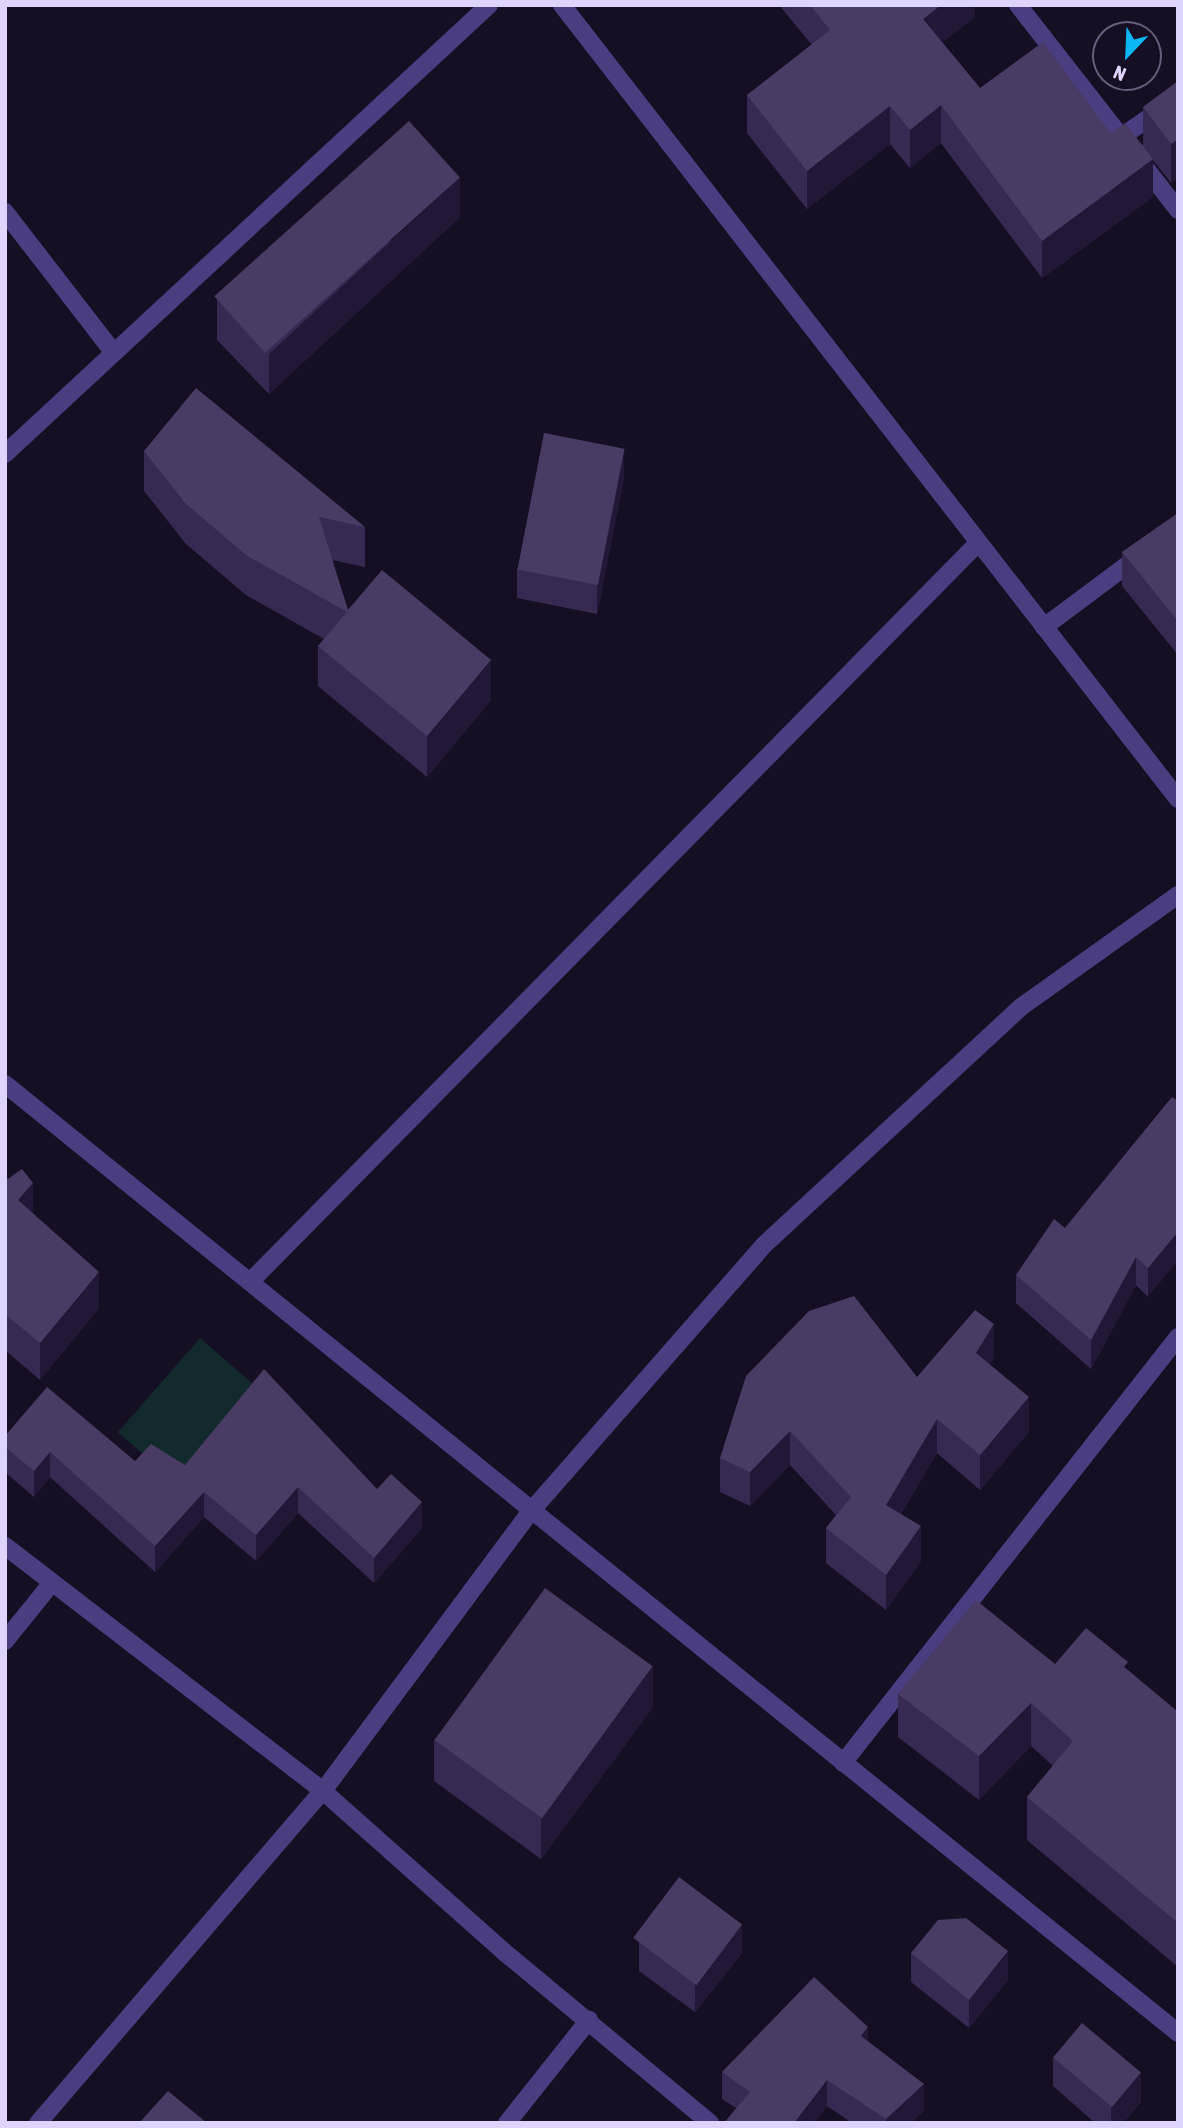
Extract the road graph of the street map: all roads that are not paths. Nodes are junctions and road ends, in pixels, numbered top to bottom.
1 (489, 5) edge
2 (562, 5) edge
3 (1018, 5) edge
4 (1178, 98) edge
5 (1121, 137) junction
6 (1178, 210) edge
7 (5, 212) edge
8 (114, 353) junction
9 (5, 454) edge
10 (1178, 527) edge
11 (978, 543) junction
12 (1044, 627) junction
13 (1178, 799) edge
14 (1178, 895) edge
15 (5, 1084) edge
16 (250, 1282) junction
17 (1178, 1337) edge
18 (532, 1510) junction
19 (5, 1546) edge
20 (51, 1584) junction
21 (5, 1641) edge
22 (843, 1763) junction
23 (323, 1791) junction
24 (589, 2020) junction
25 (1178, 2033) edge
26 (38, 2123) edge
27 (507, 2123) edge
28 (710, 2123) edge

1 - 8 street
2 - 11 street
3 - 5 street
4 - 5 street
5 - 6 street
7 - 8 street
8 - 9 street
10 - 12 street
11 - 12 street
11 - 16 street
12 - 13 street
14 - 18 street
15 - 16 street
16 - 18 street
17 - 22 street
18 - 22 street
18 - 23 street
19 - 20 street
20 - 21 street
20 - 23 street
22 - 25 street
23 - 24 street
23 - 26 street
24 - 27 street
24 - 28 street

